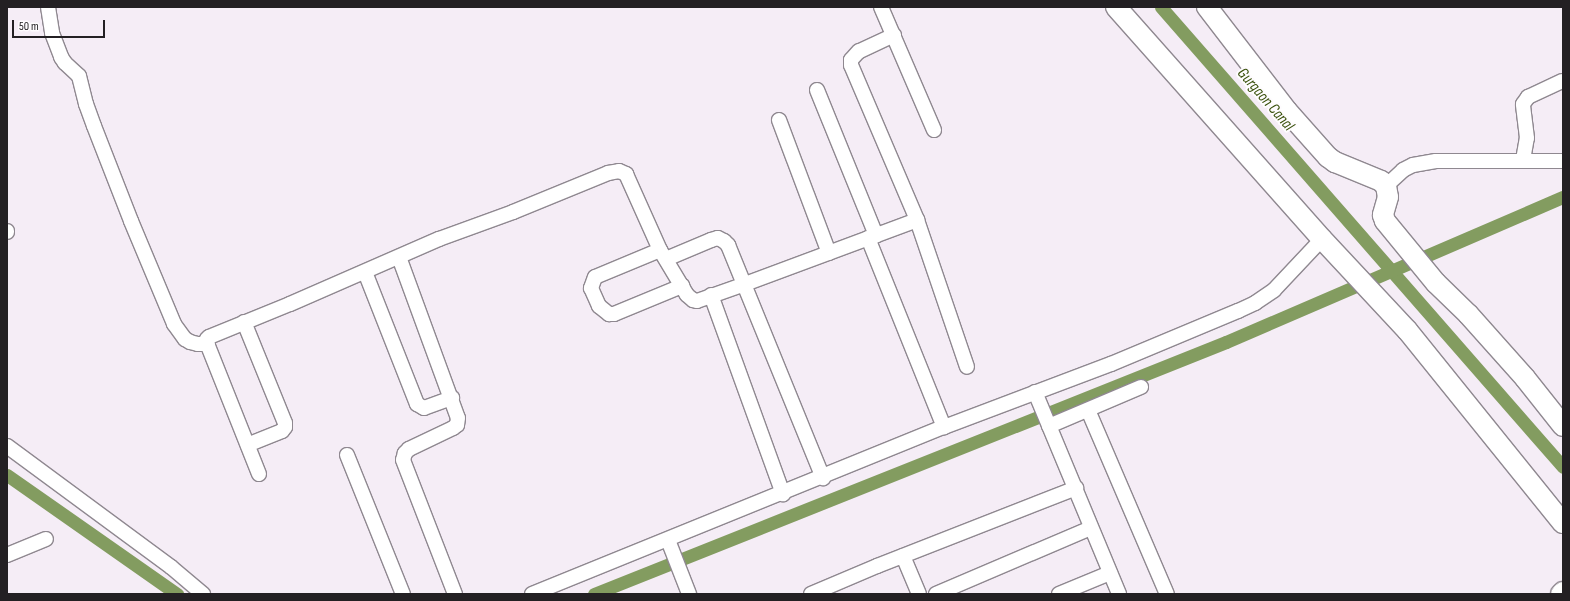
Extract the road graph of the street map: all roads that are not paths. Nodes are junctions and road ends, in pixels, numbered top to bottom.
1 (48, 7) edge
2 (882, 7) edge
3 (1116, 7) edge
4 (1207, 7) edge
5 (894, 35) junction
6 (1563, 81) edge
7 (817, 90) dead end
8 (780, 120) dead end
9 (934, 130) dead end
10 (1523, 160) junction
11 (1563, 161) edge
12 (1386, 186) junction
13 (917, 220) junction
14 (872, 236) junction
15 (1322, 239) junction
16 (829, 253) junction
17 (663, 254) junction
18 (399, 257) junction
19 (365, 272) junction
20 (745, 284) junction
21 (682, 286) junction
22 (711, 296) junction
23 (244, 322) junction
24 (207, 344) junction
25 (967, 367) dead end
26 (1141, 387) dead end
27 (1035, 392) junction
28 (452, 398) junction
29 (1088, 410) junction
30 (1045, 417) junction
31 (1563, 426) edge
32 (944, 428) junction
33 (7, 446) edge
34 (248, 446) junction
35 (347, 454) dead end
36 (259, 474) dead end
37 (823, 478) junction
38 (1076, 488) junction
39 (783, 494) junction
40 (1563, 523) edge
41 (1092, 528) junction
42 (46, 539) dead end
43 (668, 540) junction
44 (7, 555) edge
45 (903, 556) junction
46 (1110, 573) junction
47 (1563, 592) edge
48 (203, 594) edge
49 (403, 594) edge
50 (455, 594) edge
51 (532, 594) edge
52 (689, 594) edge
53 (811, 594) edge
54 (919, 594) edge
55 (936, 594) edge
56 (1059, 594) edge
57 (1119, 594) edge
58 (1167, 594) edge
59 (1560, 594) edge

1 - 24 street
2 - 5 street
3 - 15 street
4 - 12 street
5 - 9 street
5 - 13 street
6 - 10 street
7 - 14 street
8 - 16 street
10 - 11 street
10 - 12 street
12 - 31 street
13 - 14 street
13 - 25 street
14 - 16 street
14 - 32 street
15 - 27 street
15 - 40 street
16 - 20 street
17 - 18 street
17 - 20 street
17 - 21 street
17 - 21 street
18 - 19 street
18 - 28 street
19 - 23 street
19 - 28 street
20 - 22 street
20 - 37 street
21 - 22 street
22 - 39 street
23 - 24 street
23 - 34 street
24 - 34 street
26 - 29 street
27 - 30 street
27 - 32 street
28 - 50 street
29 - 30 street
29 - 58 street
30 - 38 street
32 - 37 street
33 - 48 street
34 - 36 street
35 - 49 street
37 - 39 street
38 - 41 street
38 - 45 street
39 - 43 street
41 - 46 street
41 - 55 street
42 - 44 street
43 - 51 street
43 - 52 street
45 - 53 street
45 - 54 street
46 - 56 street
46 - 57 street
47 - 59 street

